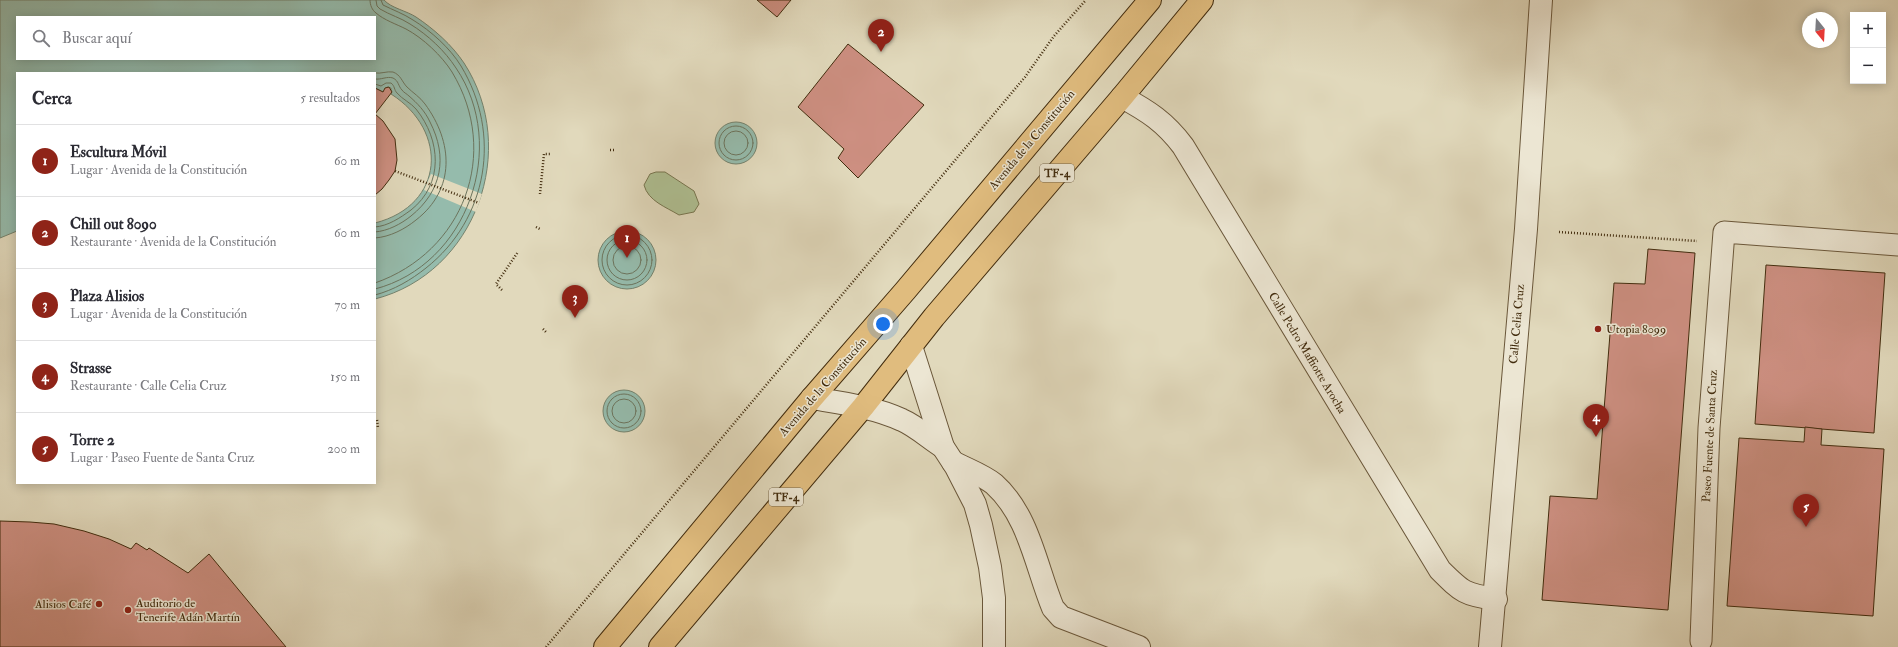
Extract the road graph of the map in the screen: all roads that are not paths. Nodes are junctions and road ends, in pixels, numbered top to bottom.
1 (1150, 0) edge
2 (1202, 0) edge
3 (1541, 0) edge
4 (1122, 97) junction
5 (1898, 245) edge
6 (912, 346) junction
7 (812, 398) junction
8 (862, 407) junction
9 (948, 455) junction
10 (1496, 599) junction
11 (1700, 641) dead end
12 (605, 647) edge
13 (660, 647) edge
14 (994, 647) edge
15 (1139, 647) edge
16 (1490, 647) edge

1 - 7 main road, Avenida de la Constitución
2 - 4 main road, TF-4
3 - 10 street, Calle Celia Cruz
4 - 6 main road, TF-4
4 - 10 street, Calle Pedro Maffiotte Arocha
5 - 11 street, Paseo Fuente de Santa Cruz
6 - 8 main road, TF-4
6 - 9 street
7 - 8 street
7 - 12 main road, Avenida de la Constitución
8 - 9 street
8 - 13 main road, TF-4
9 - 14 street
9 - 15 street
10 - 16 street, Calle Celia Cruz

